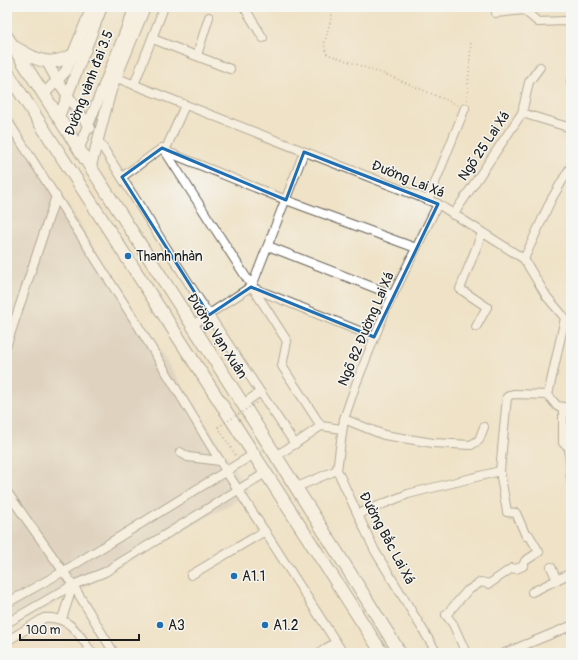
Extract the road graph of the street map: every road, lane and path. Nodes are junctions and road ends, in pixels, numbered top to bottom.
1 (92, 7) edge
2 (102, 7) edge
3 (135, 7) edge
4 (145, 7) edge
5 (164, 7) edge
6 (244, 7) edge
7 (334, 7) edge
8 (496, 13) dead end
9 (209, 17) dead end
10 (571, 24) edge
11 (263, 38) dead end
12 (153, 39) junction
13 (10, 42) edge
14 (472, 42) dead end
15 (85, 49) junction
16 (197, 55) junction
17 (72, 57) junction
18 (47, 62) junction
19 (540, 67) dead end
20 (230, 69) dead end
21 (7, 72) edge
22 (112, 76) junction
23 (57, 80) junction
24 (134, 85) junction
25 (44, 94) junction
26 (67, 94) junction
27 (185, 105) junction
28 (465, 108) junction
29 (522, 113) junction
30 (59, 117) junction
31 (7, 120) edge
32 (88, 125) junction
33 (571, 128) edge
34 (98, 140) junction
35 (79, 148) junction
36 (165, 151) junction
37 (304, 152) junction
38 (91, 166) junction
39 (571, 166) edge
40 (122, 177) junction
41 (56, 196) junction
42 (286, 200) junction
43 (428, 200) junction
44 (438, 204) junction
45 (453, 215) junction
46 (133, 230) junction
47 (482, 233) junction
48 (116, 241) junction
49 (268, 246) junction
50 (416, 248) junction
51 (524, 259) junction
52 (252, 287) junction
53 (393, 295) junction
54 (209, 315) junction
55 (568, 318) edge
56 (192, 326) junction
57 (476, 327) dead end
58 (374, 337) junction
59 (7, 344) edge
60 (260, 392) junction
61 (548, 395) junction
62 (258, 402) dead end
63 (243, 404) junction
64 (567, 407) edge
65 (344, 419) junction
66 (321, 426) junction
67 (484, 427) dead end
68 (342, 429) junction
69 (226, 440) dead end
70 (295, 444) junction
71 (570, 447) edge
72 (180, 452) dead end
73 (254, 454) junction
74 (277, 456) junction
75 (220, 461) junction
76 (337, 470) junction
77 (226, 471) junction
78 (500, 471) junction
79 (267, 472) junction
80 (571, 481) edge
81 (297, 487) junction
82 (238, 489) junction
83 (7, 492) edge
84 (358, 514) junction
85 (265, 531) junction
86 (551, 567) dead end
87 (64, 572) junction
88 (571, 573) edge
89 (191, 575) dead end
90 (557, 580) junction
91 (73, 585) junction
92 (532, 592) dead end
93 (7, 603) edge
94 (62, 619) junction
95 (7, 623) edge
96 (571, 626) edge
97 (7, 641) edge
98 (336, 642) junction
99 (519, 650) edge
100 (92, 653) edge
101 (114, 653) edge
102 (319, 653) edge
103 (343, 653) edge
104 (382, 653) edge
105 (400, 653) edge
106 (437, 653) edge
107 (466, 653) edge
108 (505, 653) edge

1 - 17 main road, Đường vành đai 3.5
2 - 15 main road, Đường vành đai 3.5
3 - 22 main road, Đường vành đai 3.5
4 - 22 main road, Đường vành đai 3.5
5 - 12 street
6 - 11 street
7 - 28 path
8 - 10 street
9 - 16 street
12 - 16 street
12 - 24 street
13 - 18 highway
13 - 25 highway, Đường Vạn Xuân
14 - 28 path
15 - 17 highway
15 - 26 main road, Đường vành đai 3.5
16 - 20 street
17 - 18 highway
17 - 23 main road, Đường vành đai 3.5
18 - 23 main road
19 - 29 street, Ngõ 25 Lai Xá
21 - 48 highway
22 - 24 street, Đường Lai Xá
22 - 32 main road, Đường vành đai 3.5
22 - 34 main road, Đường vành đai 3.5
23 - 25 main road, Đường vành đai 3.5
23 - 26 main road
24 - 27 street, Đường Lai Xá
25 - 30 highway, Đường Vạn Xuân
26 - 30 main road, Đường vành đai 3.5
26 - 32 main road
27 - 36 street
27 - 37 street, Đường Lai Xá
28 - 43 street
29 - 33 street
29 - 45 street, Ngõ 25 Lai Xá
30 - 35 highway, Đường Vạn Xuân
31 - 41 street
32 - 34 main road
32 - 35 main road, Đường vành đai 3.5
34 - 38 main road, Đường vành đai 3.5
34 - 40 street
35 - 38 highway, Đường Vạn Xuân
36 - 40 street
36 - 42 street
36 - 52 street
37 - 42 street
37 - 43 street, Đường Lai Xá
38 - 46 highway, Đường Vạn Xuân
39 - 51 street
40 - 54 street
41 - 59 street
41 - 75 street
42 - 49 street
42 - 50 street
43 - 44 street, Đường Lai Xá
44 - 45 street, Đường Lai Xá
44 - 50 street, Ngõ 82 Đường Lai Xá
45 - 47 street, Đường Lai Xá
46 - 48 highway
46 - 56 highway, Đường Vạn Xuân
47 - 51 street, Đường Lai Xá
47 - 57 street
48 - 73 highway
49 - 52 street
49 - 53 street
50 - 53 street, Ngõ 82 Đường Lai Xá
51 - 55 street, Đường Lai Xá
52 - 54 street
52 - 58 street
52 - 66 street
53 - 58 street, Ngõ 82 Đường Lai Xá
54 - 56 street
54 - 60 street
55 - 61 street, Đường Lai Xá
56 - 63 highway, Đường Vạn Xuân
58 - 65 street, Ngõ 82 Đường Lai Xá
60 - 63 street
60 - 70 street
61 - 64 street
61 - 78 street
62 - 69 path, bridge
63 - 74 highway, Đường Vạn Xuân
64 - 71 street
65 - 67 street
65 - 68 street, Ngõ 82 Đường Lai Xá
66 - 68 street
66 - 70 street
68 - 76 street, Ngõ 82 Đường Lai Xá
70 - 74 street
71 - 80 street
72 - 75 street
73 - 77 street
73 - 79 highway
74 - 81 highway, Đường Vạn Xuân
75 - 77 street
76 - 81 street
76 - 84 street, Đường Bắc Lai Xá
77 - 82 street
77 - 87 street
78 - 84 street
78 - 107 street
79 - 82 street
79 - 104 highway
81 - 105 highway, Đường Vạn Xuân
82 - 85 street
82 - 91 street
83 - 87 street
84 - 106 street, Đường Bắc Lai Xá
85 - 89 street
85 - 98 street
86 - 90 street
87 - 91 street
87 - 93 street
88 - 90 street
90 - 92 street
91 - 94 street
91 - 95 street
91 - 101 street
94 - 97 street
94 - 100 street
96 - 99 street
98 - 102 street
98 - 103 street
99 - 108 street

